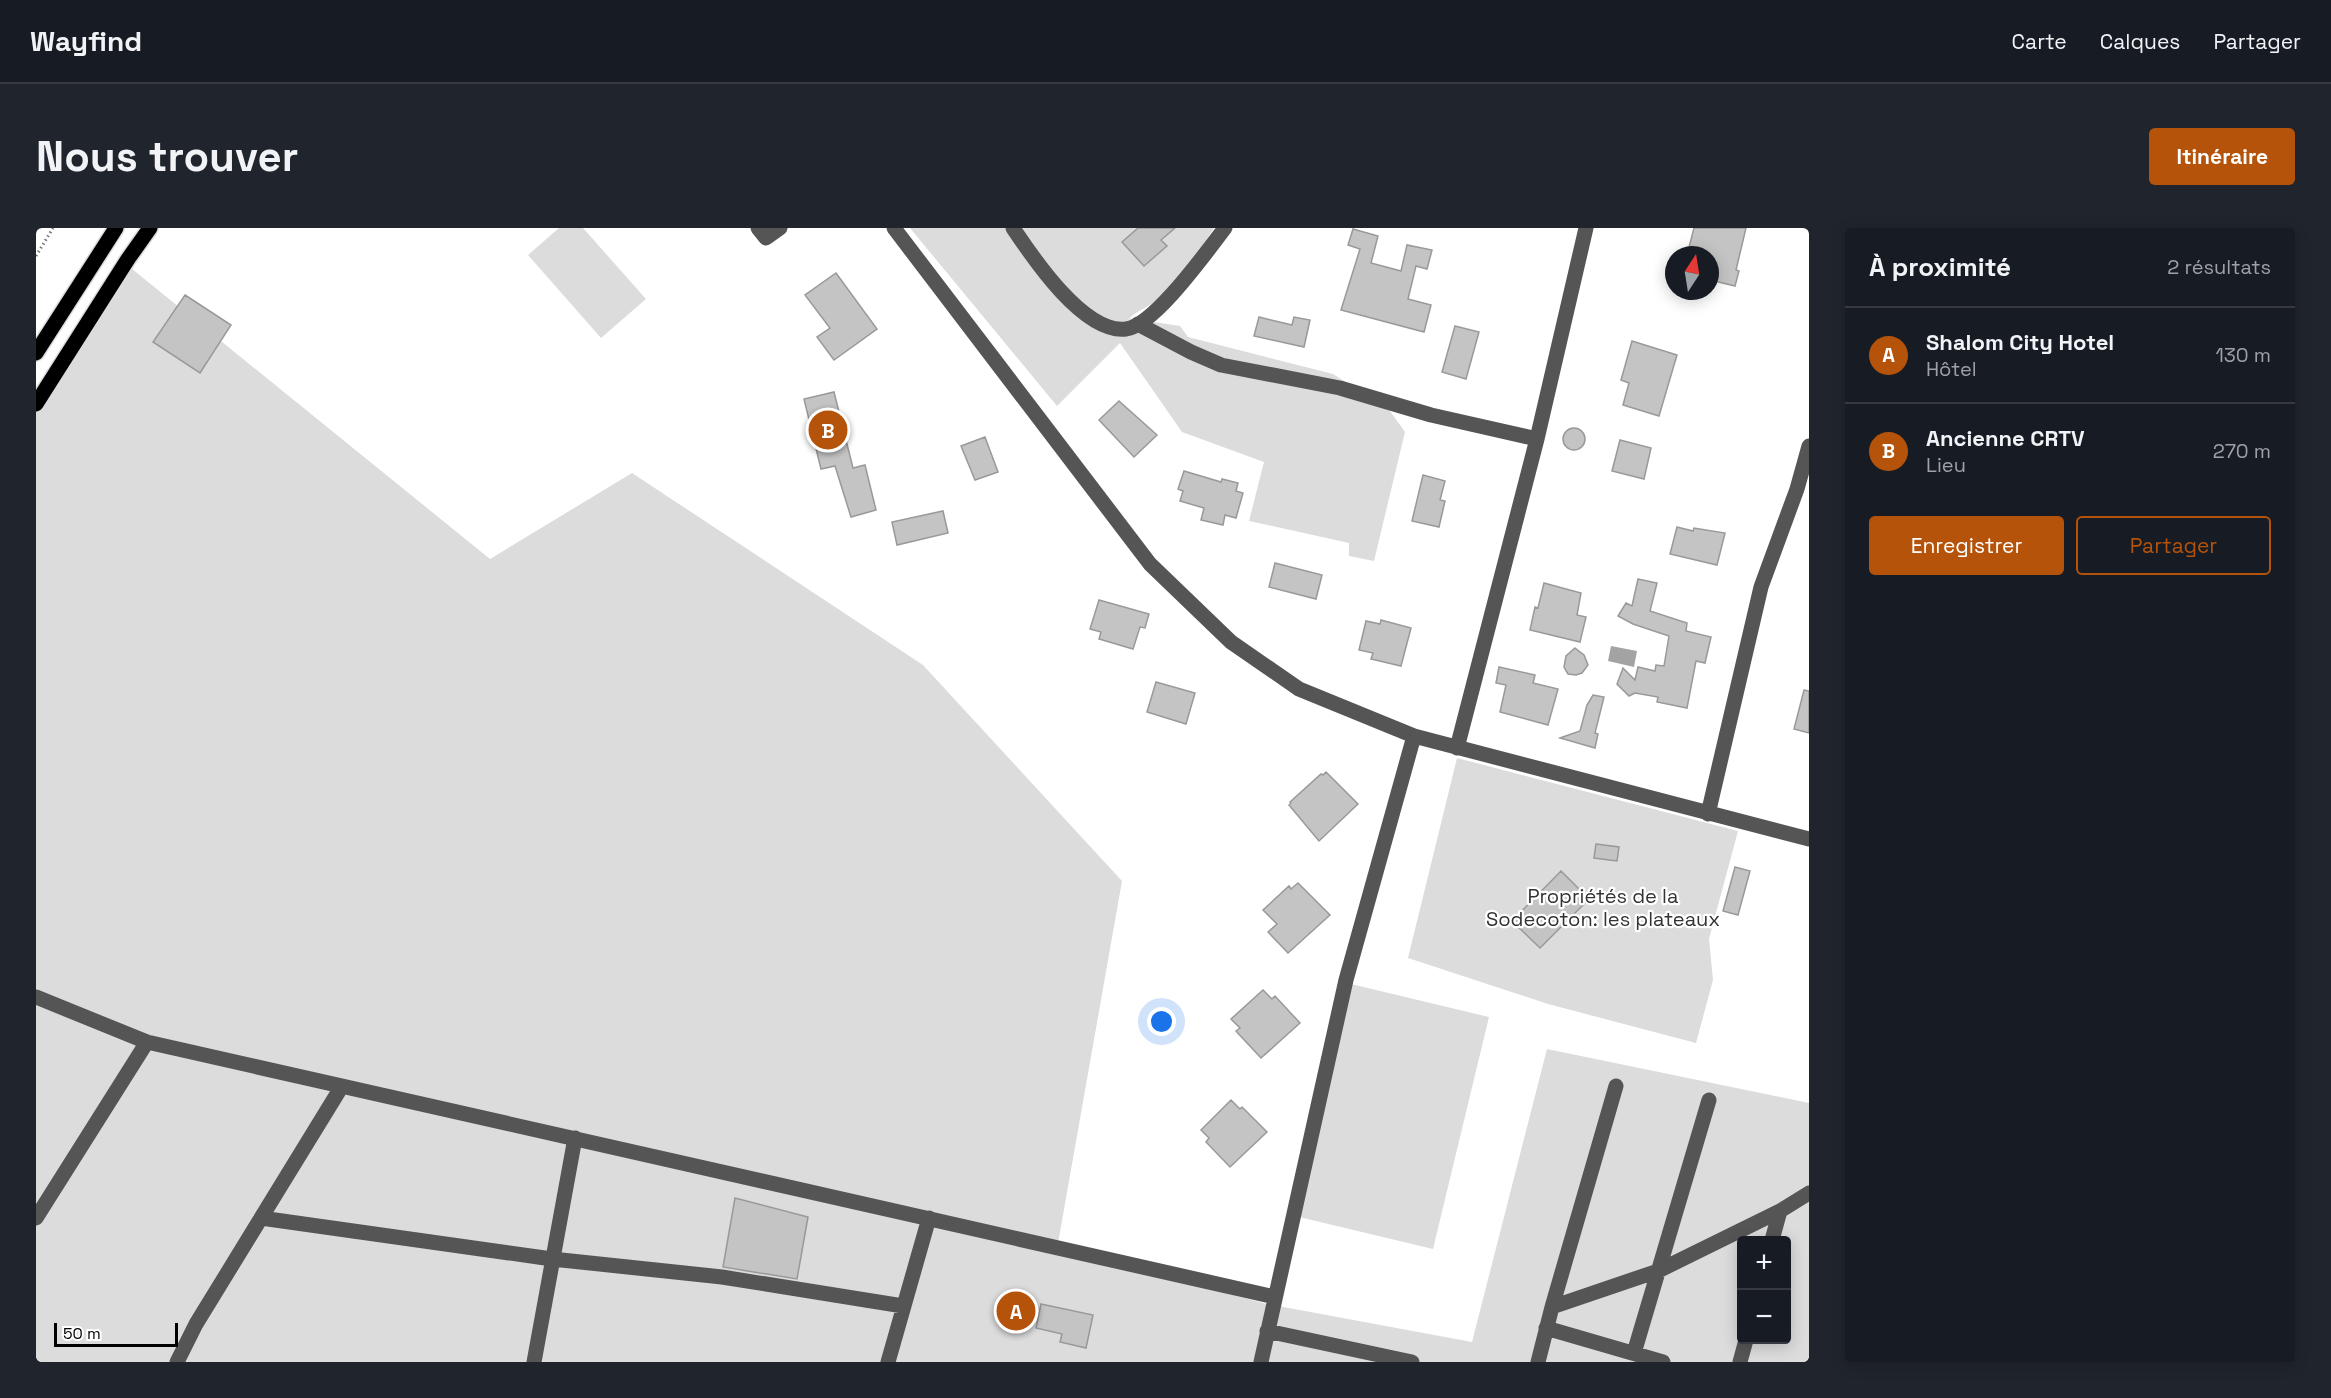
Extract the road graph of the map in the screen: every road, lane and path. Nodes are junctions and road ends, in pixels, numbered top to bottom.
1 (53, 228) edge
2 (116, 228) edge
3 (150, 228) edge
4 (758, 228) edge
5 (780, 228) edge
6 (894, 228) edge
7 (1013, 228) edge
8 (1225, 228) edge
9 (1586, 228) edge
10 (36, 256) edge
11 (1138, 324) junction
12 (36, 353) edge
13 (36, 404) edge
14 (1537, 440) junction
15 (1809, 446) edge
16 (1414, 736) junction
17 (1457, 748) junction
18 (1708, 814) junction
19 (1809, 839) edge
20 (36, 997) edge
21 (147, 1042) junction
22 (342, 1086) junction
23 (1616, 1086) dead end
24 (1709, 1100) dead end
25 (575, 1138) junction
26 (1809, 1193) edge
27 (1780, 1211) junction
28 (36, 1218) edge
29 (261, 1218) junction
30 (929, 1218) junction
31 (1773, 1236) edge
32 (552, 1259) junction
33 (1658, 1271) junction
34 (1275, 1297) junction
35 (903, 1306) junction
36 (1552, 1307) junction
37 (1546, 1328) junction
38 (1268, 1331) junction
39 (1745, 1344) edge
40 (1634, 1353) junction
41 (177, 1362) edge
42 (534, 1362) edge
43 (888, 1362) edge
44 (1261, 1362) edge
45 (1412, 1362) edge
46 (1539, 1362) edge
47 (1663, 1362) edge
48 (1740, 1362) edge

1 - 10 path
2 - 12 main road
3 - 13 main road
4 - 5 street
6 - 16 street
7 - 11 street
8 - 11 street
9 - 14 street
11 - 14 street
14 - 17 street
15 - 18 street
16 - 17 street
16 - 34 street
17 - 18 street
18 - 19 street
20 - 21 street
21 - 22 street
21 - 28 street
22 - 25 street
22 - 29 street
23 - 36 street
24 - 33 street
25 - 30 street
25 - 32 street
26 - 27 street
27 - 31 street
27 - 33 street
29 - 32 street
29 - 41 street
30 - 34 street
30 - 35 street
32 - 35 street
32 - 42 street
33 - 36 street
33 - 40 street
34 - 38 street
35 - 43 street
36 - 37 street
37 - 40 street
37 - 46 street
38 - 44 street
38 - 45 street
39 - 48 street
40 - 47 street

